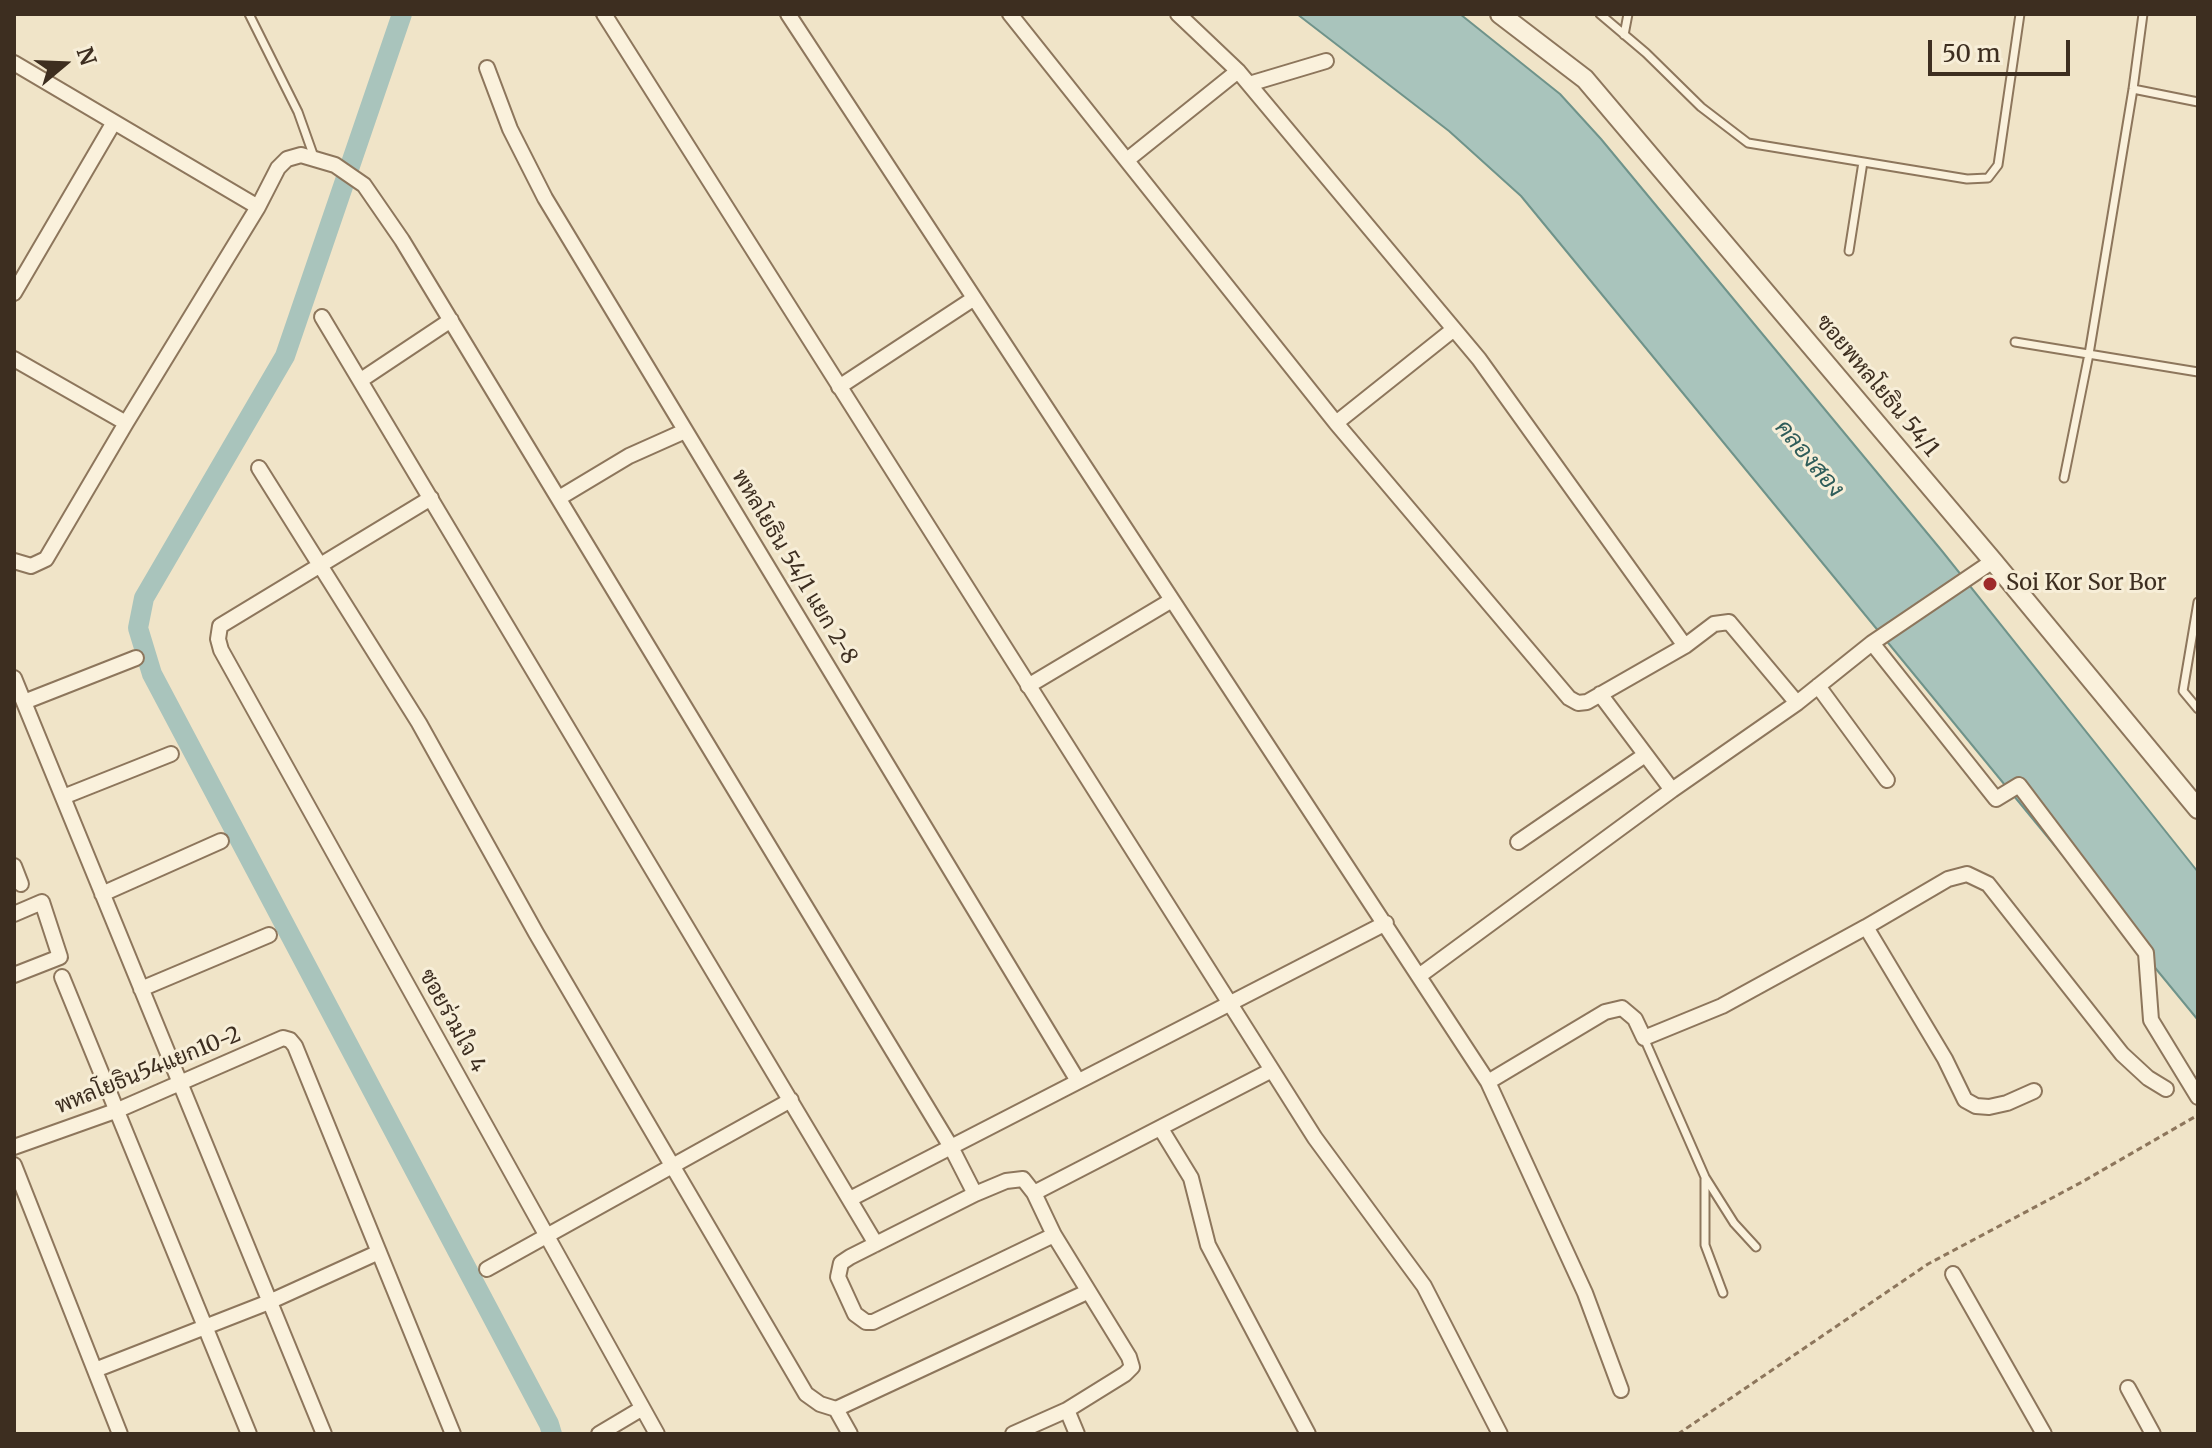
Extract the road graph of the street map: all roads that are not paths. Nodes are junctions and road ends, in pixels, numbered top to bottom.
1 (249, 14) edge
2 (604, 14) edge
3 (788, 14) edge
4 (1010, 14) edge
5 (1178, 14) edge
6 (1500, 14) edge
7 (1600, 14) edge
8 (1628, 14) edge
9 (2020, 14) edge
10 (2143, 14) edge
11 (1624, 35) junction
12 (1326, 61) dead end
13 (14, 63) edge
14 (487, 68) dead end
15 (1238, 71) junction
16 (1249, 84) junction
17 (2133, 89) junction
18 (2198, 102) edge
19 (114, 122) junction
20 (314, 157) junction
21 (1127, 160) junction
22 (1863, 162) junction
23 (258, 207) junction
24 (1849, 251) dead end
25 (14, 293) edge
26 (973, 299) junction
27 (322, 317) dead end
28 (451, 320) junction
29 (1454, 329) junction
30 (2015, 342) dead end
31 (2089, 354) junction
32 (14, 359) edge
33 (2198, 372) edge
34 (361, 380) junction
35 (839, 387) junction
36 (126, 423) junction
37 (1336, 423) junction
38 (685, 431) junction
39 (259, 468) dead end
40 (2064, 478) dead end
41 (431, 498) junction
42 (559, 498) junction
43 (14, 561) edge
44 (1993, 561) junction
45 (321, 566) junction
46 (1172, 600) junction
47 (2198, 602) edge
48 (1872, 643) junction
49 (1685, 646) junction
50 (136, 658) dead end
51 (14, 678) edge
52 (1028, 686) junction
53 (1818, 686) junction
54 (1600, 694) junction
55 (24, 702) junction
56 (1797, 703) junction
57 (2198, 709) edge
58 (171, 754) dead end
59 (1645, 755) junction
60 (1887, 780) dead end
61 (1672, 790) junction
62 (63, 797) junction
63 (2198, 809) edge
64 (221, 841) dead end
65 (1518, 842) dead end
66 (14, 866) edge
67 (21, 884) dead end
68 (102, 894) junction
69 (14, 914) edge
70 (1386, 923) junction
71 (1866, 927) junction
72 (269, 935) dead end
73 (14, 975) edge
74 (1419, 976) junction
75 (62, 977) dead end
76 (141, 989) junction
77 (1230, 1003) junction
78 (1644, 1038) junction
79 (1272, 1070) junction
80 (1078, 1081) junction
81 (1488, 1082) junction
82 (180, 1084) junction
83 (2166, 1089) dead end
84 (2034, 1091) dead end
85 (2198, 1097) edge
86 (791, 1100) junction
87 (118, 1110) junction
88 (1161, 1129) junction
89 (14, 1147) edge
90 (951, 1147) junction
91 (14, 1165) edge
92 (673, 1166) junction
93 (1705, 1177) junction
94 (1034, 1193) junction
95 (975, 1194) junction
96 (850, 1199) junction
97 (1054, 1235) junction
98 (546, 1236) junction
99 (876, 1244) junction
100 (1756, 1247) dead end
101 (379, 1252) junction
102 (487, 1269) dead end
103 (1953, 1274) dead end
104 (1087, 1292) junction
105 (1723, 1293) dead end
106 (269, 1302) junction
107 (205, 1326) junction
108 (95, 1370) junction
109 (2128, 1388) dead end
110 (1621, 1390) dead end
111 (641, 1409) junction
112 (836, 1409) junction
113 (1067, 1410) junction
114 (120, 1434) edge
115 (249, 1434) edge
116 (324, 1434) edge
117 (453, 1434) edge
118 (599, 1434) edge
119 (657, 1434) edge
120 (850, 1434) edge
121 (1013, 1434) edge
122 (1077, 1434) edge
123 (1308, 1434) edge
124 (1500, 1434) edge
125 (2044, 1434) edge
126 (2153, 1434) edge

1 - 20 lane
2 - 35 street
3 - 26 street
4 - 21 street
5 - 15 street
6 - 44 street, ซอยพหลโยธิน 54/1
7 - 11 lane
8 - 11 lane
9 - 22 lane
10 - 17 lane
11 - 22 lane
12 - 16 street
13 - 19 street
14 - 38 street, พหลโยธิน 54/1 แยก 2-8
15 - 16 street
15 - 21 street
16 - 29 street
17 - 18 lane
17 - 31 lane
19 - 23 street
19 - 25 street
20 - 23 street
20 - 28 street
21 - 37 street
22 - 24 lane
23 - 36 street
26 - 35 street
26 - 46 street
27 - 34 street
28 - 34 street
28 - 42 street
29 - 37 street
29 - 49 street
30 - 31 lane
31 - 33 lane
31 - 40 lane
32 - 36 street
34 - 41 street
35 - 52 street
36 - 43 street
37 - 54 street
38 - 42 street
38 - 80 street, พหลโยธิน 54/1 แยก 2-8
39 - 45 street
41 - 45 street
41 - 86 street
42 - 90 street
44 - 48 street
44 - 63 street, ซอยพหลโยธิน 54/1
45 - 92 street
45 - 98 street, ซอยร่วมใจ 4
46 - 52 street
46 - 70 street
47 - 57 lane
48 - 53 street
48 - 85 street
49 - 54 street
49 - 56 street
50 - 55 street
51 - 55 street
52 - 77 street
53 - 56 street
53 - 60 street
54 - 59 street
55 - 62 street
56 - 61 street
58 - 62 street
59 - 61 street
59 - 65 street
61 - 74 street
62 - 68 street
64 - 68 street
66 - 67 street
68 - 76 street
69 - 73 street
70 - 74 street
70 - 77 street
71 - 78 street
71 - 83 street
71 - 84 street
72 - 76 street
74 - 81 street
75 - 87 street
76 - 82 street
77 - 79 street
77 - 80 street
78 - 81 street
78 - 93 lane
79 - 88 street
79 - 124 street
80 - 90 street
81 - 110 street
82 - 87 street, พหลโยธิน54แยก10-2
82 - 101 street, พหลโยธิน54แยก10-2
82 - 106 street
86 - 92 street
86 - 96 street
87 - 89 street, พหลโยธิน54แยก10-2
87 - 107 street
88 - 94 street
88 - 123 street
90 - 95 street
90 - 96 street
91 - 108 street
92 - 98 street
92 - 112 street
93 - 100 lane
93 - 105 lane
94 - 95 street
94 - 97 street
95 - 99 street
96 - 99 street
97 - 99 street
97 - 104 street
98 - 102 street
98 - 111 street, ซอยร่วมใจ 4
101 - 106 street
101 - 117 street
103 - 125 street
104 - 112 street
104 - 113 street
106 - 107 street
106 - 116 street
107 - 108 street
107 - 115 street
108 - 114 street
109 - 126 street
111 - 118 street
111 - 119 street, ซอยร่วมใจ 4
112 - 120 street
113 - 121 street
113 - 122 street

